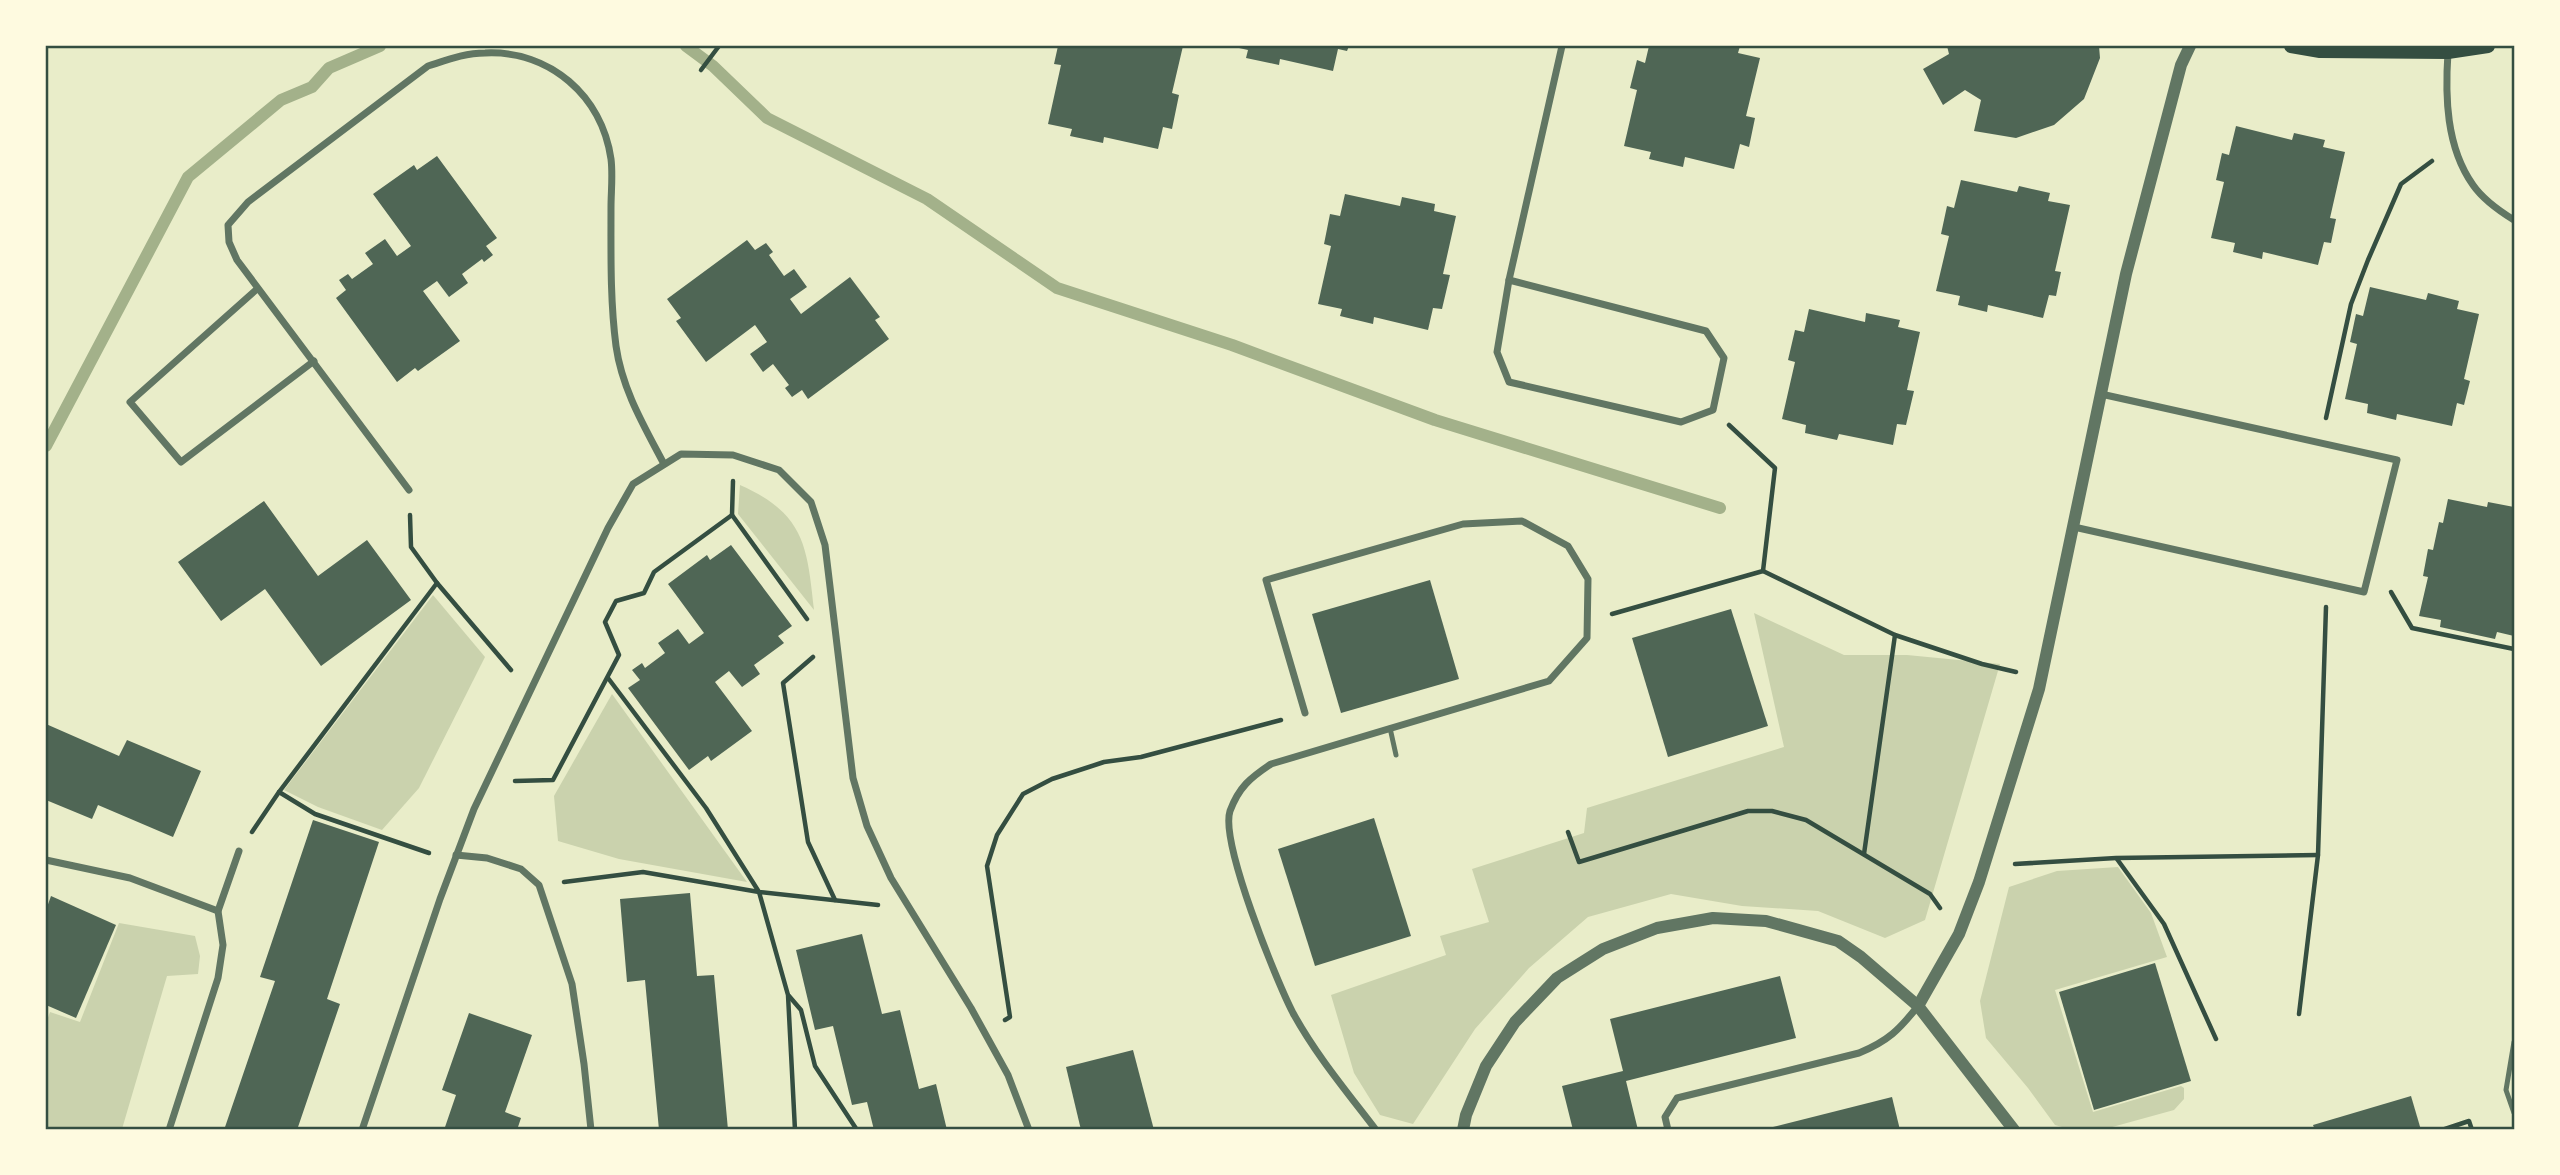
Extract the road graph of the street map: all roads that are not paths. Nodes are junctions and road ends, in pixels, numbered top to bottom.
1 (1562, 46) edge
2 (2190, 46) edge
3 (2291, 46) edge
4 (2488, 46) edge
5 (2448, 52) junction
6 (2515, 220) edge
7 (1509, 280) junction
8 (257, 289) junction
9 (314, 361) junction
10 (2101, 394) junction
11 (664, 464) junction
12 (409, 490) road end
13 (2074, 527) junction
14 (1306, 713) road end
15 (1390, 728) junction
16 (1396, 755) dead end
17 (239, 851) road end
18 (455, 858) junction
19 (46, 860) edge
20 (218, 911) junction
21 (1918, 1006) junction
22 (2515, 1042) edge
23 (2515, 1113) edge
24 (169, 1129) edge
25 (362, 1129) edge
26 (591, 1129) edge
27 (1029, 1129) edge
28 (1377, 1129) edge
29 (1463, 1129) edge
30 (1668, 1129) edge
31 (2014, 1129) edge

1 - 7 street
2 - 10 street
3 - 5 main road
4 - 5 main road
5 - 6 street
7 - 7 street
8 - 9 street
8 - 9 street
8 - 11 street
9 - 12 street
10 - 13 street
10 - 13 street
11 - 18 street
11 - 27 street
13 - 21 street
14 - 15 street
15 - 16 lane
15 - 28 street
17 - 20 street
18 - 25 street
18 - 26 street
19 - 20 street
20 - 24 street
21 - 29 street
21 - 30 street
21 - 31 street
22 - 23 lane

